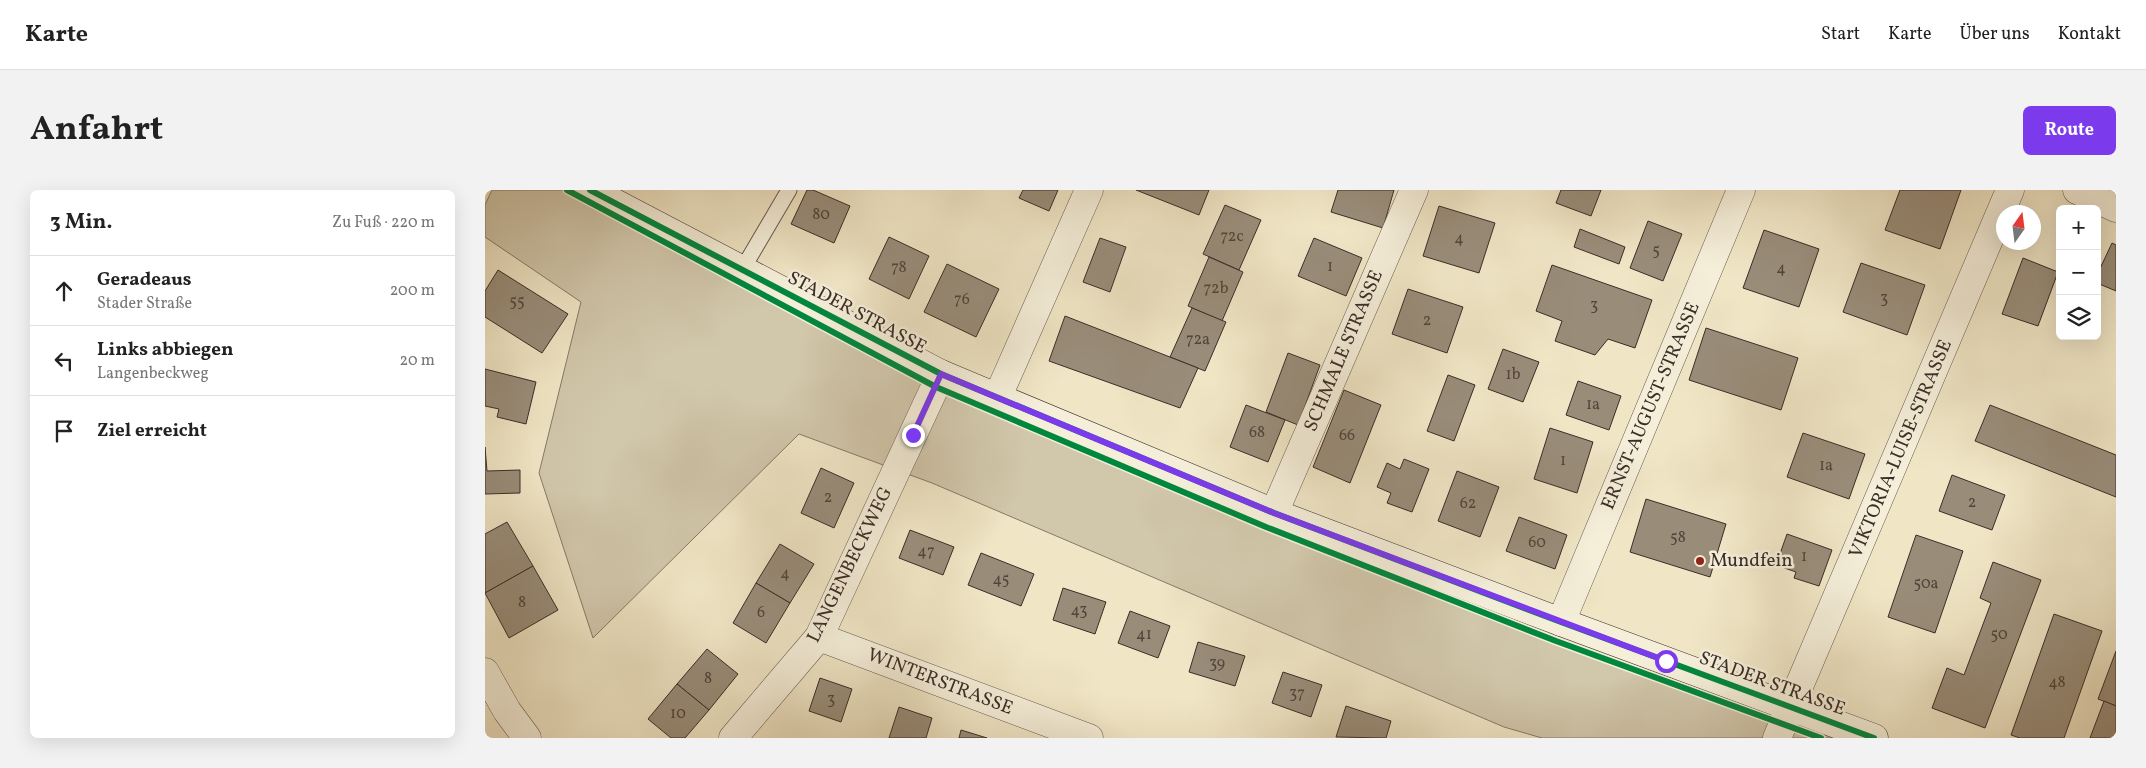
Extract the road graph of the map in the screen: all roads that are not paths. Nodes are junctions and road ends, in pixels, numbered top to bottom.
1 (590, 190) edge
2 (789, 190) edge
3 (1089, 190) edge
4 (1414, 190) edge
5 (1741, 190) edge
6 (2010, 190) edge
7 (2077, 190) edge
8 (2116, 208) edge
9 (742, 270) junction
10 (941, 374) junction
11 (999, 396) junction
12 (1274, 513) junction
13 (1561, 622) junction
14 (819, 637) junction
15 (485, 672) edge
16 (1791, 707) junction
17 (527, 738) edge
18 (733, 738) edge
19 (1089, 738) edge
20 (1777, 738) edge
21 (1874, 738) edge

1 - 9 street, STADER STRASSE
2 - 9 lane
3 - 11 street
4 - 12 street, SCHMALE STRASSE
5 - 13 street, ERNST-AUGUST-STRASSE
6 - 16 street, VIKTORIA-LUISE-STRASSE
7 - 8 street
9 - 10 street, STADER STRASSE
10 - 11 street, STADER STRASSE
10 - 14 street, LANGENBECKWEG
11 - 12 street, STADER STRASSE
12 - 13 street, STADER STRASSE
13 - 16 street, STADER STRASSE
14 - 18 street, LANGENBECKWEG
14 - 19 street, WINTERSTRASSE
15 - 17 street
16 - 20 street, VIKTORIA-LUISE-STRASSE
16 - 21 street, STADER STRASSE

